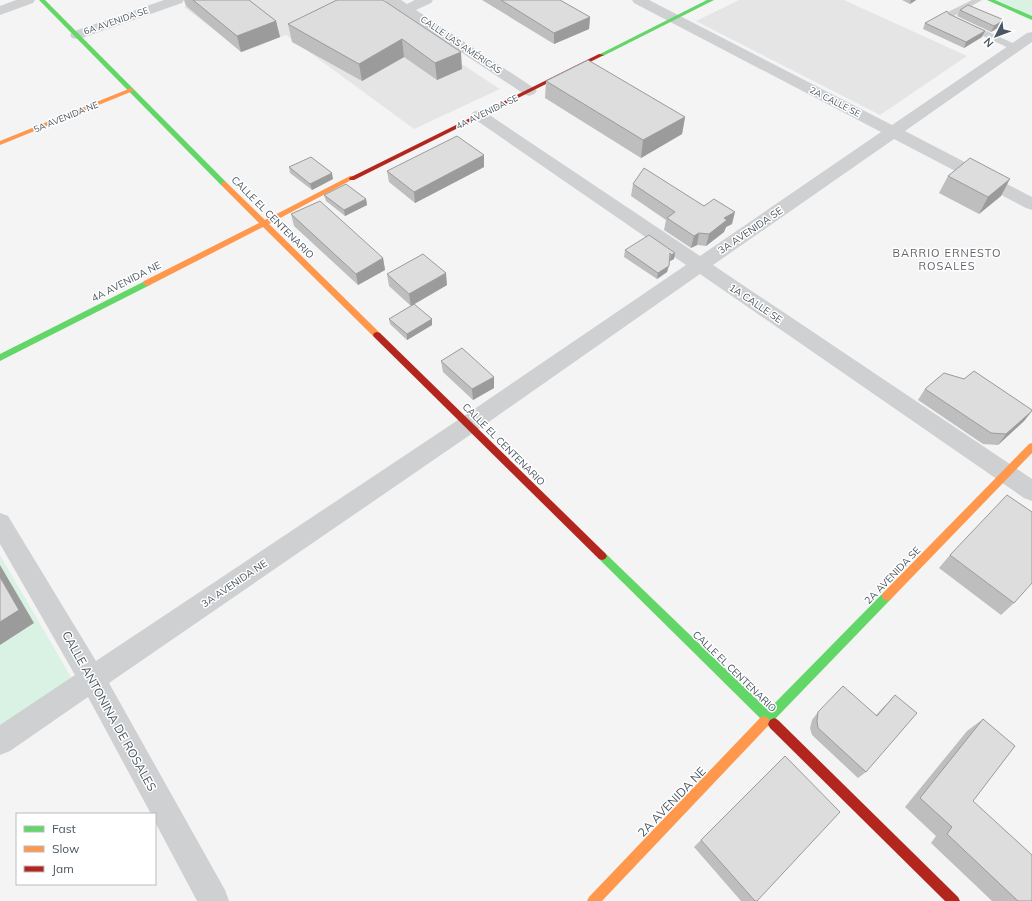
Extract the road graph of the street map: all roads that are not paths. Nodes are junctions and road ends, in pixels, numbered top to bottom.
1 (28, 0) edge
2 (42, 0) edge
3 (178, 0) edge
4 (392, 0) edge
5 (426, 0) edge
6 (639, 0) edge
7 (711, 0) edge
8 (978, 0) edge
9 (990, 0) edge
10 (406, 9) junction
11 (0, 11) edge
12 (674, 18) junction
13 (1032, 18) edge
14 (77, 35) junction
15 (1032, 36) edge
16 (1016, 48) junction
17 (131, 90) junction
18 (529, 91) junction
19 (479, 115) junction
20 (893, 132) junction
21 (0, 143) edge
22 (1032, 204) edge
23 (263, 223) junction
24 (700, 265) junction
25 (0, 358) edge
26 (468, 424) junction
27 (1032, 447) edge
28 (1006, 474) junction
29 (1032, 491) edge
30 (0, 523) edge
31 (92, 680) junction
32 (768, 718) junction
33 (0, 741) edge
34 (214, 901) edge
35 (593, 901) edge
36 (954, 901) edge

1 - 11 street
2 - 14 street, CALLE EL CENTENARIO
3 - 14 street, 6A AVENIDA SE
4 - 10 street, CALLE LAS AMÉRICAS
5 - 10 street
6 - 12 street, 2A CALLE SE
7 - 12 street, 4A AVENIDA SE
8 - 16 lane
9 - 13 street
10 - 18 street, CALLE LAS AMÉRICAS
12 - 18 street, 4A AVENIDA SE
12 - 20 street, 2A CALLE SE
14 - 17 street, CALLE EL CENTENARIO
15 - 16 street, 3A AVENIDA SE
16 - 20 street, 3A AVENIDA SE
17 - 21 street, 5A AVENIDA NE
17 - 23 street, CALLE EL CENTENARIO
18 - 19 street, 4A AVENIDA SE
19 - 23 street, 4A AVENIDA SE
19 - 24 street, 1A CALLE SE
20 - 22 street, 2A CALLE SE
20 - 24 street, 3A AVENIDA SE
23 - 25 street, 4A AVENIDA NE
23 - 26 street, CALLE EL CENTENARIO
24 - 26 street, 3A AVENIDA SE
24 - 28 street, 1A CALLE SE
26 - 31 street, 3A AVENIDA NE
26 - 32 street, CALLE EL CENTENARIO
27 - 28 street, 2A AVENIDA SE
28 - 29 street, 1A CALLE SE
28 - 32 street, 2A AVENIDA SE
30 - 31 street, CALLE ANTONINA DE ROSALES
31 - 33 street, 3A AVENIDA NE
31 - 34 street, CALLE ANTONINA DE ROSALES
32 - 35 street, 2A AVENIDA NE
32 - 36 street, CALLE EL CENTENARIO

